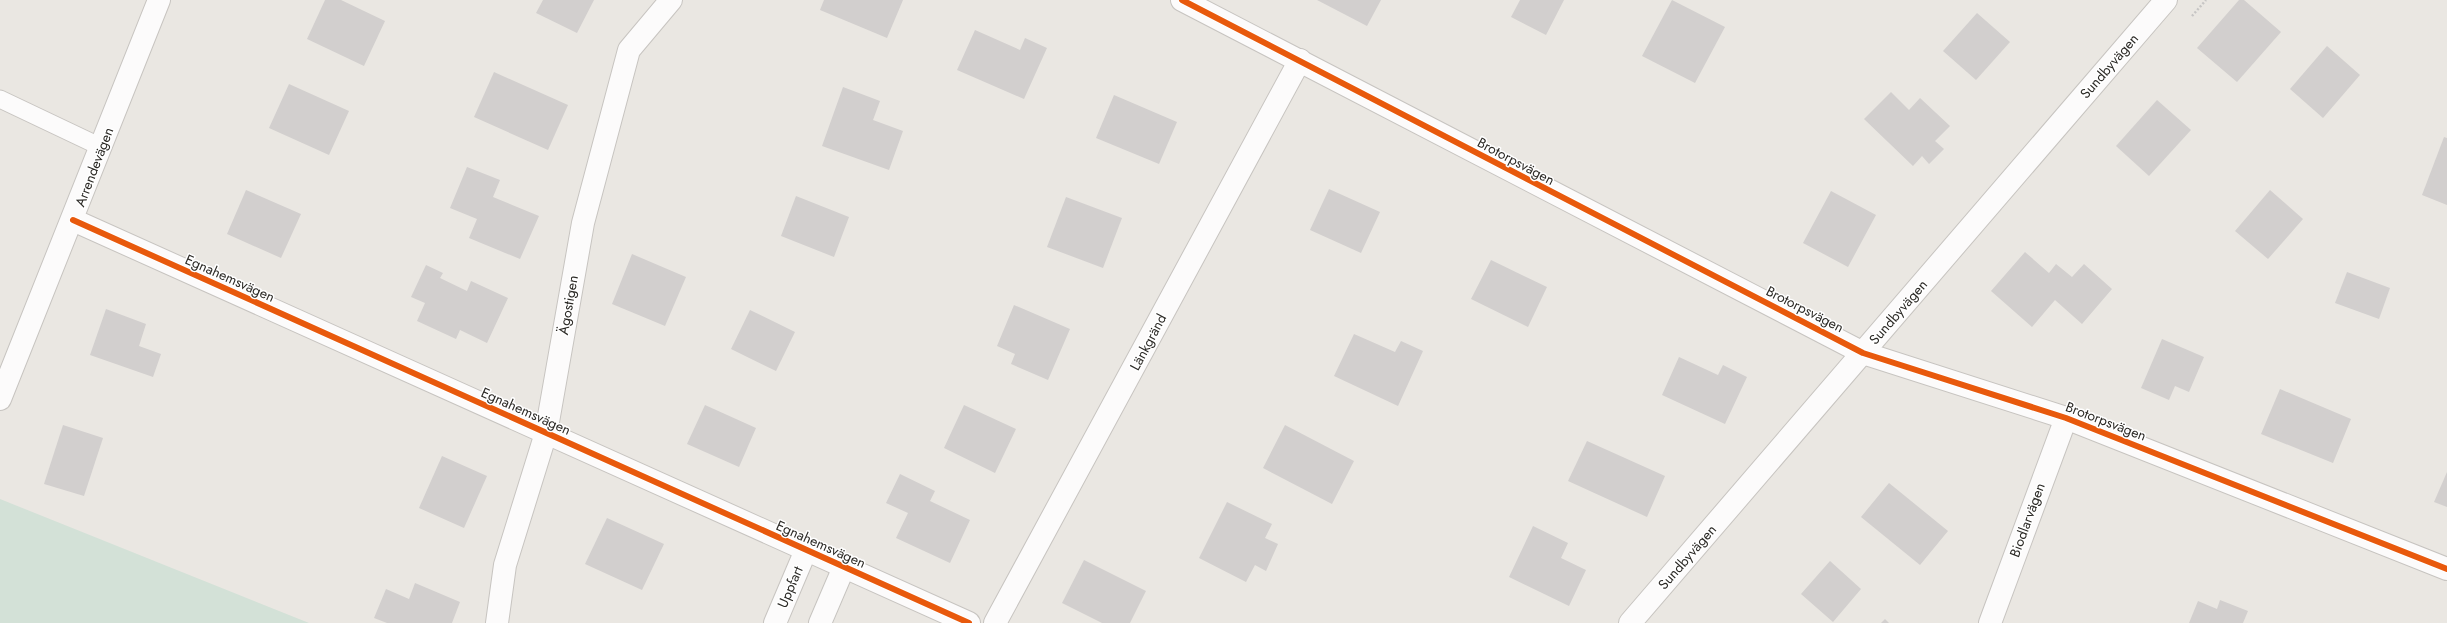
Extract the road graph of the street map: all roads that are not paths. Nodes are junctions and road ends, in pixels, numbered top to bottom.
1 (159, 0) edge
2 (671, 0) edge
3 (1182, 0) edge
4 (2166, 0) edge
5 (1300, 60) junction
6 (0, 99) edge
7 (102, 147) junction
8 (73, 220) junction
9 (1864, 353) junction
10 (0, 400) edge
11 (2066, 418) junction
12 (546, 433) junction
13 (806, 550) junction
14 (844, 567) junction
15 (2447, 569) edge
16 (960, 621) edge
17 (496, 623) edge
18 (775, 623) edge
19 (820, 623) edge
20 (995, 623) edge
21 (1630, 623) edge
22 (1990, 623) edge

1 - 7 street, Arrendevägen
2 - 12 street, Ägostigen
3 - 5 street, Brotorpsvägen
4 - 9 street, Sundbyvägen
5 - 9 street, Brotorpsvägen
5 - 20 street, Länkgränd
6 - 7 lane
7 - 8 street, Arrendevägen
8 - 10 street, Arrendevägen
8 - 12 street, Egnahemsvägen
9 - 11 street, Brotorpsvägen
9 - 21 street, Sundbyvägen
11 - 15 street, Brotorpsvägen
11 - 22 street, Biodlarvägen
12 - 13 street, Egnahemsvägen
12 - 17 street, Ägostigen
13 - 14 street, Egnahemsvägen
13 - 18 street, Uppfart
14 - 16 street, Egnahemsvägen
14 - 19 street

